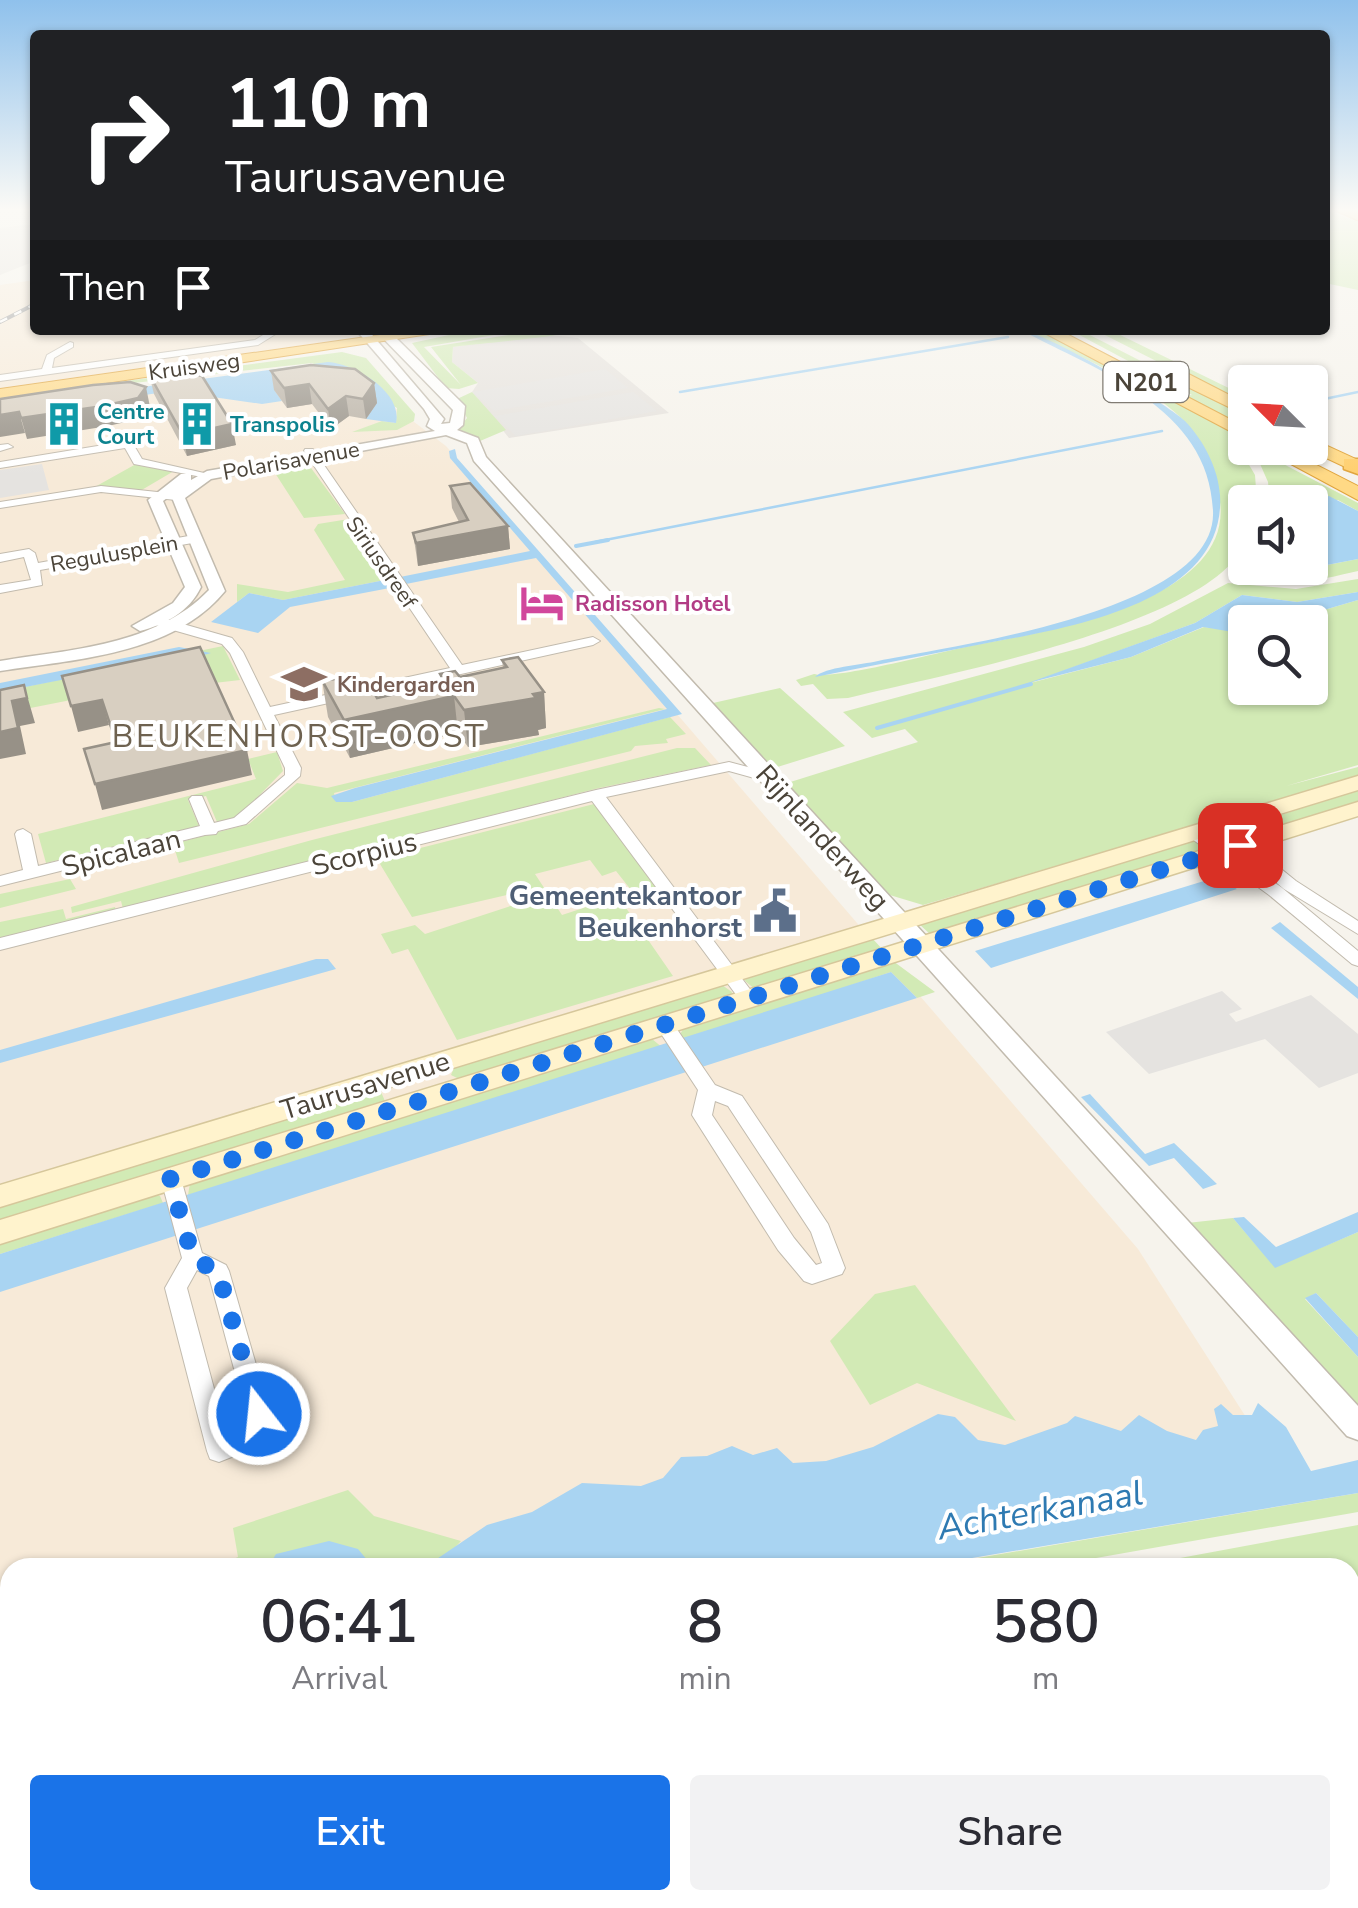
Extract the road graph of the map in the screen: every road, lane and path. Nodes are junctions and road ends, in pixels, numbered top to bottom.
1 (269, 335) edge
2 (419, 335) edge
3 (1057, 335) edge
4 (377, 336) edge
5 (70, 346) dead end
6 (404, 353) junction
7 (1158, 366) dead end
8 (46, 372) junction
9 (0, 382) edge
10 (0, 394) edge
11 (1228, 401) edge
12 (1228, 425) edge
13 (441, 428) junction
14 (1328, 452) edge
15 (311, 454) junction
16 (0, 465) edge
17 (1303, 465) edge
18 (1356, 466) edge
19 (201, 474) junction
20 (1358, 494) edge
21 (158, 496) junction
22 (177, 497) junction
23 (0, 506) edge
24 (194, 539) junction
25 (172, 543) junction
26 (0, 558) edge
27 (34, 568) junction
28 (0, 589) edge
29 (157, 621) junction
30 (175, 628) junction
31 (592, 641) dead end
32 (8, 659) edge
33 (459, 670) junction
34 (266, 712) junction
35 (748, 752) junction
36 (729, 766) junction
37 (769, 776) junction
38 (1358, 784) edge
39 (596, 795) junction
40 (196, 799) dead end
41 (1358, 809) edge
42 (1218, 826) junction
43 (210, 831) junction
44 (23, 834) dead end
45 (1194, 834) junction
46 (1240, 845) junction
47 (1216, 852) junction
48 (32, 874) junction
49 (0, 882) edge
50 (900, 923) junction
51 (1358, 929) edge
52 (0, 944) edge
53 (922, 946) junction
54 (1358, 960) edge
55 (730, 974) junction
56 (749, 1000) junction
57 (669, 1033) junction
58 (432, 1064) junction
59 (708, 1090) junction
60 (447, 1093) junction
61 (173, 1187) junction
62 (0, 1196) edge
63 (0, 1232) edge
64 (190, 1249) junction
65 (1358, 1427) edge

1 - 8 street, Kruisweg
2 - 6 highway
3 - 12 highway, N201
4 - 6 street
4 - 9 highway, Kruisweg
4 - 10 highway, Kruisweg
4 - 13 street, Rijnlanderweg
5 - 8 street
6 - 13 street
7 - 11 highway, N201
8 - 9 street, Kruisweg
13 - 15 street, Polarisavenue
13 - 35 street, Rijnlanderweg
14 - 18 highway
15 - 19 street, Polarisavenue
15 - 33 street, Siriusdreef
16 - 19 street
17 - 20 highway
19 - 21 street, Polarisavenue
19 - 22 street, Polarisavenue
21 - 22 street
21 - 23 street
21 - 25 street
22 - 24 street
24 - 25 street, Regulusplein
24 - 30 street
25 - 27 street, Regulusplein
25 - 29 street
26 - 27 street, Regulusplein
27 - 28 street, Regulusplein
29 - 30 street, Spicalaan
29 - 32 street
30 - 32 street
30 - 34 street, Spicalaan
31 - 33 street
33 - 34 street
34 - 43 street, Spicalaan
35 - 36 street, Scorpius
35 - 37 street, Rijnlanderweg
36 - 37 street, Scorpius
36 - 39 street, Scorpius
37 - 50 street, Rijnlanderweg
38 - 42 main road, Taurusavenue
39 - 52 street, Scorpius
39 - 55 street
40 - 43 street, Spicalaan
41 - 46 main road, Taurusavenue
42 - 45 main road, Taurusavenue
42 - 46 street
43 - 48 street, Spicalaan
44 - 48 street, Spicalaan
45 - 47 street
45 - 50 main road, Taurusavenue
46 - 47 main road, Taurusavenue
46 - 51 street
47 - 53 main road, Taurusavenue
47 - 54 street
48 - 49 street, Spicalaan
50 - 53 street, Rijnlanderweg
50 - 55 main road, Taurusavenue
53 - 56 main road, Taurusavenue
53 - 65 street, Rijnlanderweg
55 - 56 street
55 - 58 main road, Taurusavenue
56 - 57 main road, Taurusavenue
57 - 59 street
57 - 60 main road, Taurusavenue
58 - 60 main road
58 - 62 main road, Taurusavenue
59 - 59 street
60 - 61 main road, Taurusavenue
61 - 63 main road, Taurusavenue
61 - 64 street
64 - 64 street

